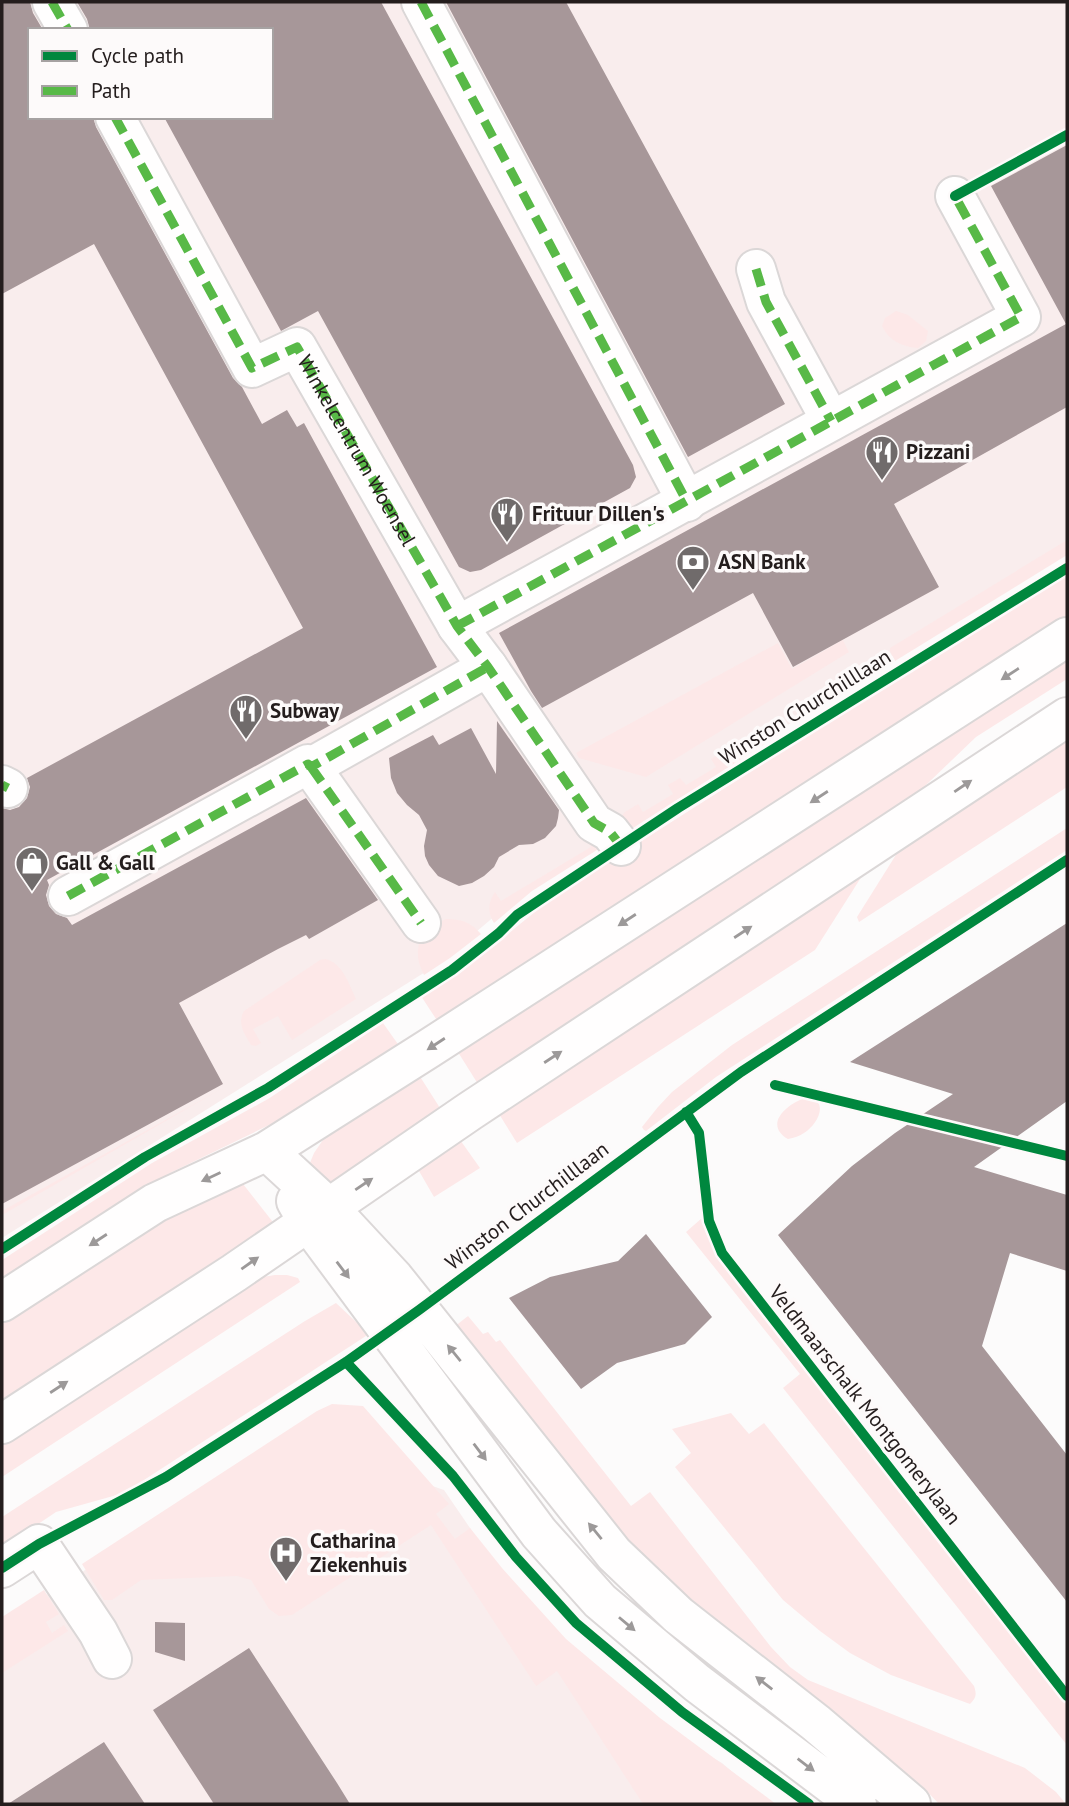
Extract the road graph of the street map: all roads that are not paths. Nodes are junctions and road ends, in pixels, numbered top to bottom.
1 (52, 2) edge
2 (421, 2) edge
3 (67, 28) edge
4 (116, 119) edge
5 (955, 196) dead end
6 (756, 269) dead end
7 (831, 421) junction
8 (687, 502) junction
9 (457, 626) junction
10 (1067, 637) edge
11 (488, 667) junction
12 (1067, 717) edge
13 (311, 767) junction
14 (621, 846) dead end
15 (68, 896) dead end
16 (421, 923) dead end
17 (267, 1151) junction
18 (318, 1215) junction
19 (2, 1302) edge
20 (2, 1424) edge
21 (2, 1568) edge
22 (112, 1659) dead end
23 (857, 1804) edge
24 (911, 1804) edge

1 - 3 main road
2 - 8 main road
4 - 9 main road, Winkelcentrum Woensel
5 - 7 main road
6 - 7 main road
7 - 8 main road
8 - 9 main road
9 - 11 main road, Winkelcentrum Woensel
10 -> 17 main road
11 - 13 main road
11 - 14 main road, Winkelcentrum Woensel
18 -> 12 main road
13 - 15 main road
13 - 16 main road
17 - 18 main road
17 -> 19 main road
20 -> 18 main road
18 -> 23 main road
24 -> 18 main road
21 - 22 main road

